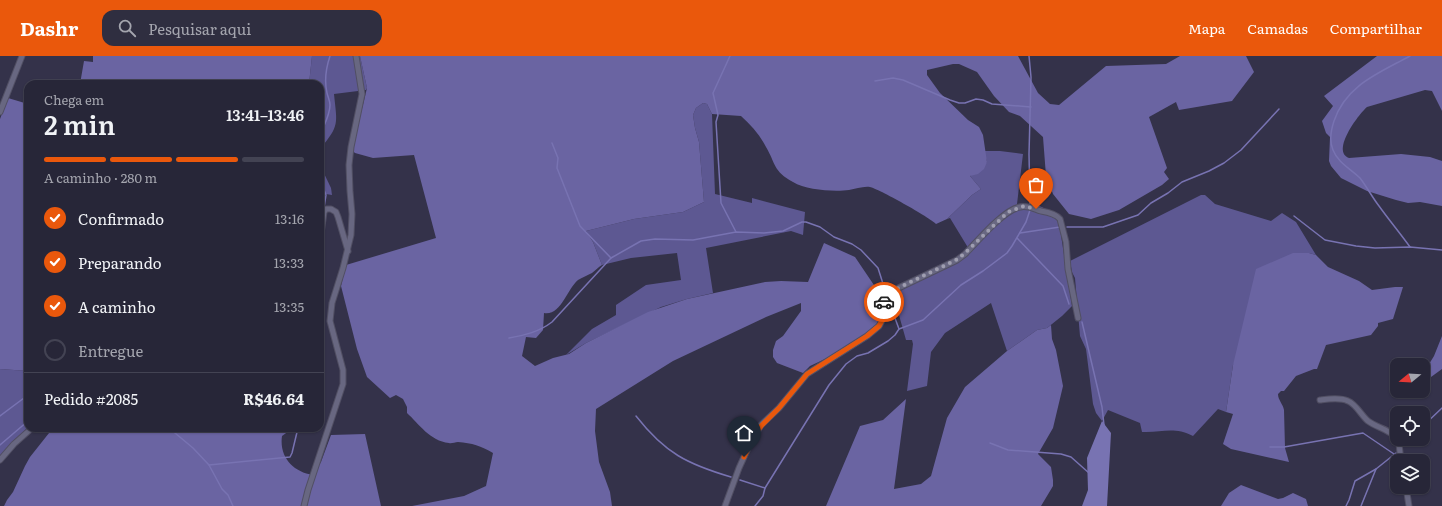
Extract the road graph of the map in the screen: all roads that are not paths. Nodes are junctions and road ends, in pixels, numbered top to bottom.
1 (22, 56) edge
2 (356, 56) edge
3 (0, 112) edge
4 (324, 212) edge
5 (348, 252) junction
6 (1078, 318) dead end
7 (1320, 400) dead end
8 (28, 432) edge
9 (1390, 432) edge
10 (0, 460) edge
11 (1407, 494) edge
12 (304, 506) edge
13 (725, 506) edge
14 (1409, 506) edge

1 - 3 street
2 - 5 street
4 - 5 street
5 - 12 street
6 - 13 street
7 - 9 street
8 - 10 street
11 - 14 street

